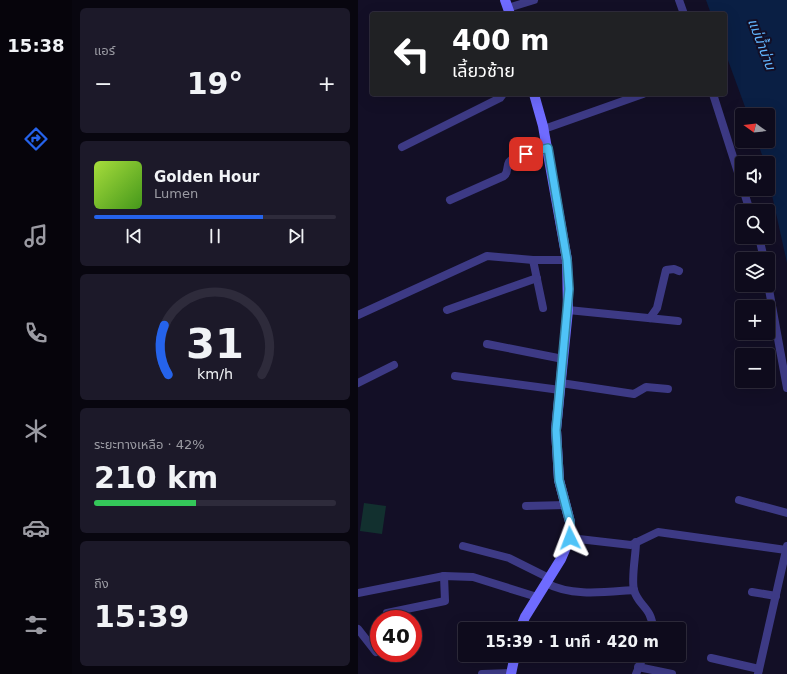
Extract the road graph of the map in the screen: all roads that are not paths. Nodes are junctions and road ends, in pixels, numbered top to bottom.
1 (534, 0) edge
2 (679, 0) edge
3 (508, 7) edge
4 (683, 12) edge
5 (502, 96) edge
6 (535, 96) edge
7 (637, 96) edge
8 (714, 96) edge
9 (544, 129) junction
10 (402, 147) dead end
11 (548, 148) junction
12 (735, 163) edge
13 (450, 200) dead end
14 (533, 260) junction
15 (567, 260) junction
16 (679, 271) dead end
17 (537, 278) junction
18 (769, 292) edge
19 (543, 308) dead end
20 (447, 310) dead end
21 (568, 310) junction
22 (358, 315) edge
23 (650, 318) junction
24 (678, 321) dead end
25 (487, 344) dead end
26 (563, 359) junction
27 (394, 366) dead end
28 (455, 376) dead end
29 (358, 383) edge
30 (560, 387) junction
31 (787, 388) edge
32 (668, 389) dead end
33 (738, 500) dead end
34 (566, 505) junction
35 (526, 506) dead end
36 (787, 512) edge
37 (570, 538) junction
38 (636, 542) junction
39 (463, 546) dead end
40 (787, 548) edge
41 (444, 576) junction
42 (548, 580) junction
43 (634, 590) junction
44 (752, 592) dead end
45 (358, 593) edge
46 (776, 596) junction
47 (537, 598) junction
48 (402, 610) edge
49 (523, 622) edge
50 (652, 622) edge
51 (358, 629) edge
52 (370, 644) edge
53 (711, 658) dead end
54 (513, 662) edge
55 (637, 670) edge
56 (759, 672) edge
57 (511, 673) edge
58 (482, 674) edge
59 (672, 674) edge

1 - 3 street
2 - 4 street
5 - 10 street
6 - 9 street
7 - 9 street
8 - 12 street
9 - 11 street
11 - 13 street
11 - 15 street
14 - 15 street
14 - 17 street
14 - 22 street
15 - 21 street
16 - 23 street
17 - 19 street
17 - 20 street
18 - 31 street
21 - 23 street
21 - 26 street
23 - 24 street
25 - 26 street
26 - 30 street
27 - 29 street
28 - 30 street
30 - 32 street
30 - 34 street
33 - 36 street
34 - 35 street
34 - 37 street
37 - 38 street
37 - 42 street
38 - 40 street
38 - 43 street
39 - 42 street
40 - 46 street
41 - 45 street
41 - 47 street
41 - 48 street
42 - 43 street
42 - 47 street
43 - 50 street
44 - 46 street
46 - 56 street
47 - 49 street
51 - 52 street
53 - 56 street
54 - 57 street
55 - 59 street
57 - 58 street

